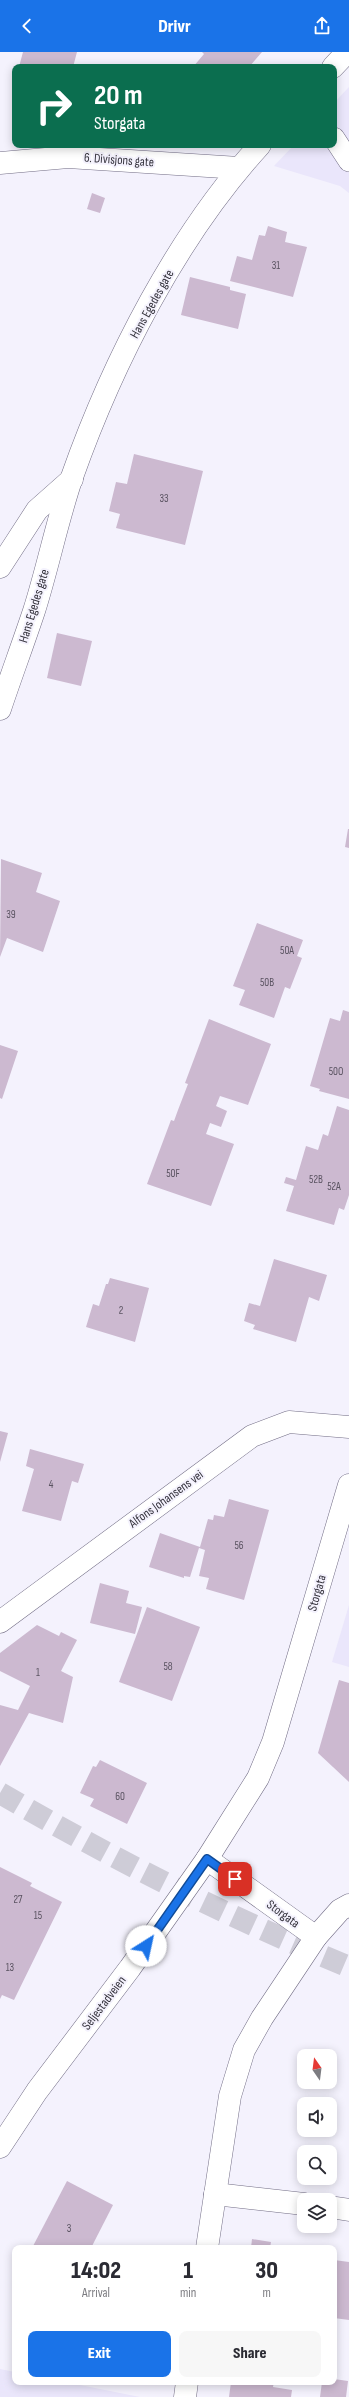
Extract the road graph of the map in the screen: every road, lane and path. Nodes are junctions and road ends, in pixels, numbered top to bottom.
1 (347, 52) edge
2 (336, 64) edge
3 (337, 143) edge
4 (257, 148) edge
5 (349, 161) edge
6 (0, 163) edge
7 (239, 168) junction
8 (72, 479) junction
9 (0, 567) edge
10 (0, 709) edge
11 (349, 1427) edge
12 (349, 1485) edge
13 (0, 1622) edge
14 (207, 1859) junction
15 (349, 1905) edge
16 (316, 1937) junction
17 (0, 2147) edge
18 (215, 2194) junction
19 (297, 2203) edge
20 (337, 2208) edge
21 (349, 2210) edge
22 (207, 2245) edge
23 (187, 2385) edge
24 (185, 2397) edge

1 - 2 street
3 - 5 lane
4 - 7 street, Hans Egedes gate
6 - 7 street, 6. Divisjons gate
7 - 8 street, Hans Egedes gate
8 - 9 street, Hans Egedes gate
8 - 10 street, Hans Egedes gate
11 - 13 street, Alfons Johansens vei
12 - 14 street, Storgata
14 - 16 street, Storgata
14 - 17 street, Seljestadveien
15 - 16 street
16 - 18 street
18 - 19 street
18 - 22 street
20 - 21 street
23 - 24 street

